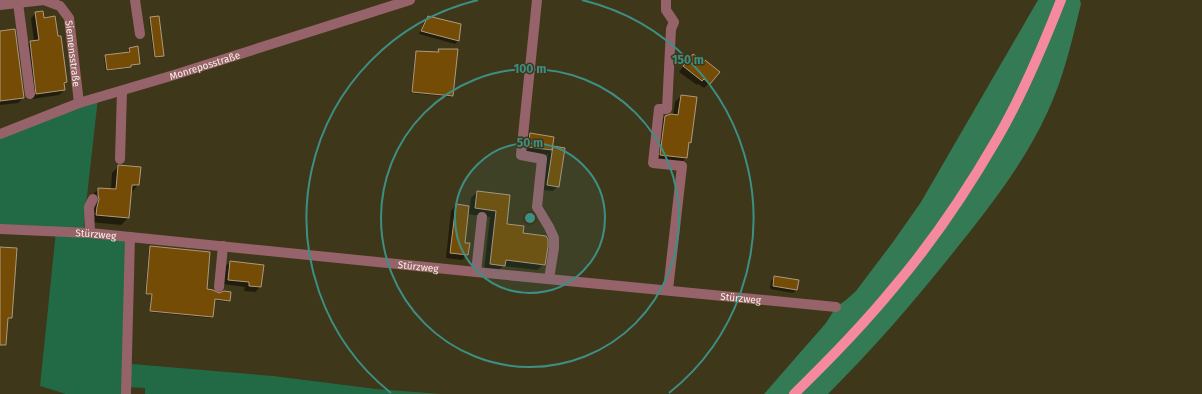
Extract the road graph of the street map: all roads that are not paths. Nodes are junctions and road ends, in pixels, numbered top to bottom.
1 (135, 0) edge
2 (410, 0) edge
3 (537, 0) edge
4 (666, 0) edge
5 (1061, 0) edge
6 (18, 3) junction
7 (62, 3) edge
8 (0, 5) edge
9 (140, 34) dead end
10 (122, 91) junction
11 (30, 94) dead end
12 (79, 104) junction
13 (0, 134) edge
14 (120, 159) dead end
15 (93, 199) dead end
16 (482, 217) dead end
17 (0, 229) edge
18 (90, 233) junction
19 (130, 237) junction
20 (223, 246) junction
21 (476, 272) junction
22 (549, 279) junction
23 (219, 287) dead end
24 (668, 290) junction
25 (836, 307) dead end
26 (126, 394) edge
27 (794, 394) edge

1 - 9 street
2 - 10 street, Monreposstraße
3 - 22 street
4 - 24 street
5 - 27 main road
6 - 7 street, Siemensstraße
6 - 8 street, Siemensstraße
6 - 11 street
7 - 12 street, Siemensstraße
10 - 12 street, Monreposstraße
10 - 14 street
12 - 13 street, Monreposstraße
15 - 18 street
16 - 21 street
17 - 18 street, Stürzweg
18 - 19 street, Stürzweg
19 - 20 street, Stürzweg
19 - 26 street
20 - 21 street, Stürzweg
20 - 23 street
21 - 22 street, Stürzweg
22 - 24 street, Stürzweg
24 - 25 street, Stürzweg

